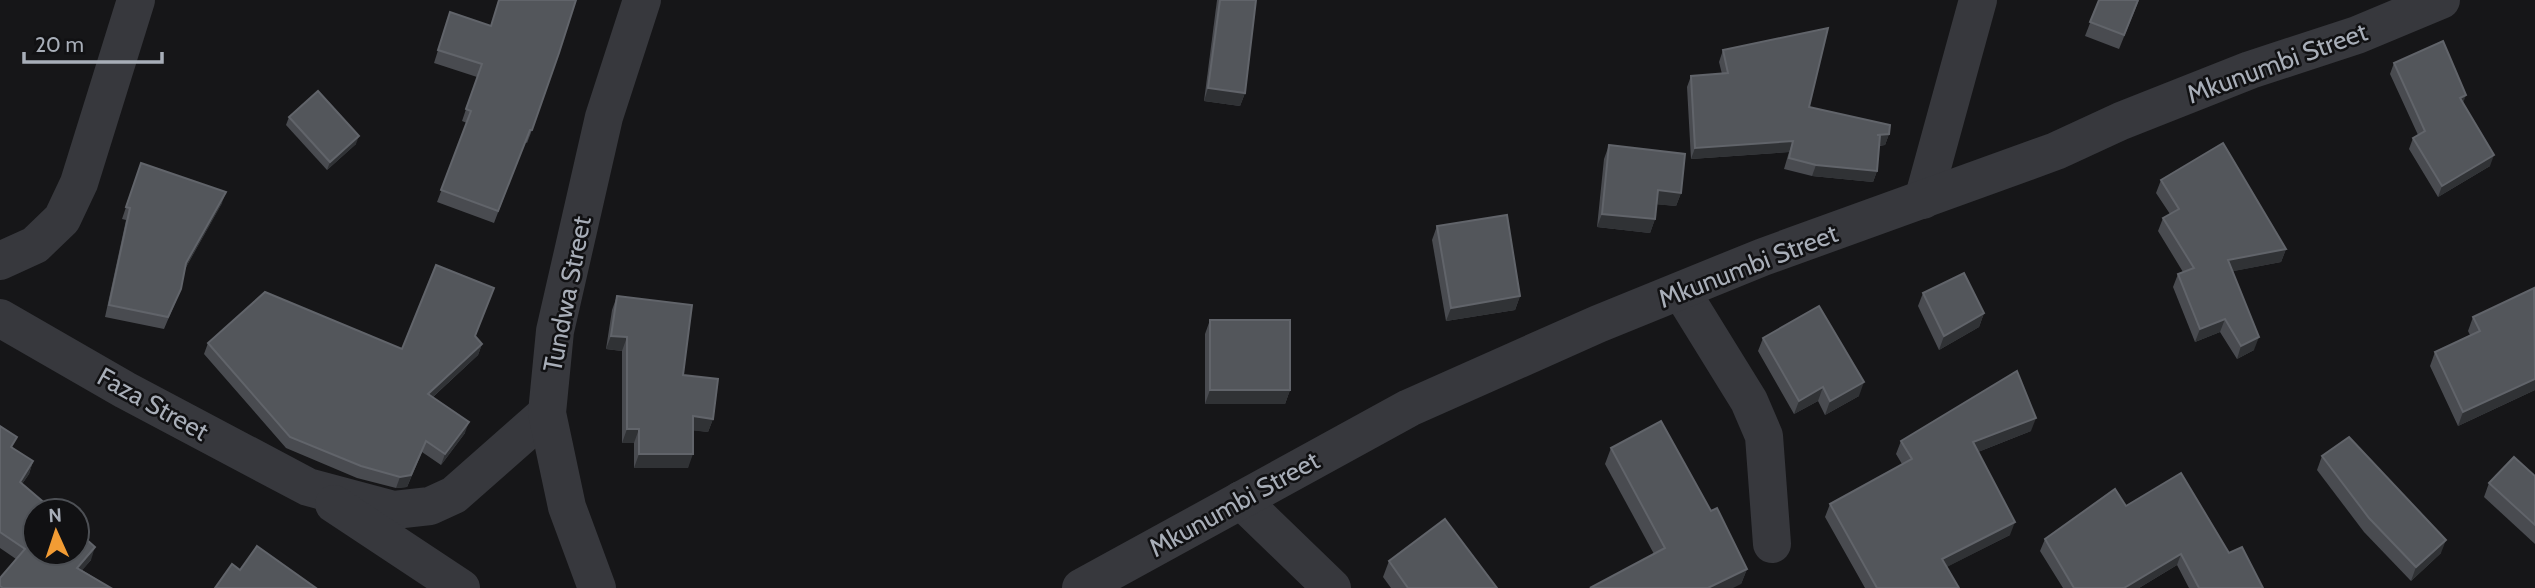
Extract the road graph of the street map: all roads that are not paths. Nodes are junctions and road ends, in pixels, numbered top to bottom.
1 (136, 0) edge
2 (642, 0) edge
3 (1978, 0) edge
4 (2441, 0) edge
5 (1923, 200) junction
6 (0, 261) edge
7 (1681, 291) junction
8 (0, 318) edge
9 (547, 413) junction
10 (308, 487) junction
11 (1241, 500) junction
12 (1772, 544) dead end
13 (461, 588) edge
14 (597, 588) edge
15 (1080, 588) edge
16 (1332, 588) edge

1 - 6 street
2 - 9 street, Tundwa Street
3 - 5 street
4 - 5 street, Mkunumbi Street
5 - 7 street, Mkunumbi Street
7 - 11 street, Mkunumbi Street
7 - 12 street
8 - 10 street, Faza Street
9 - 10 street, Faza Street
9 - 14 street, Tundwa Street
10 - 13 street, Faza Street
11 - 15 street, Mkunumbi Street
11 - 16 street

